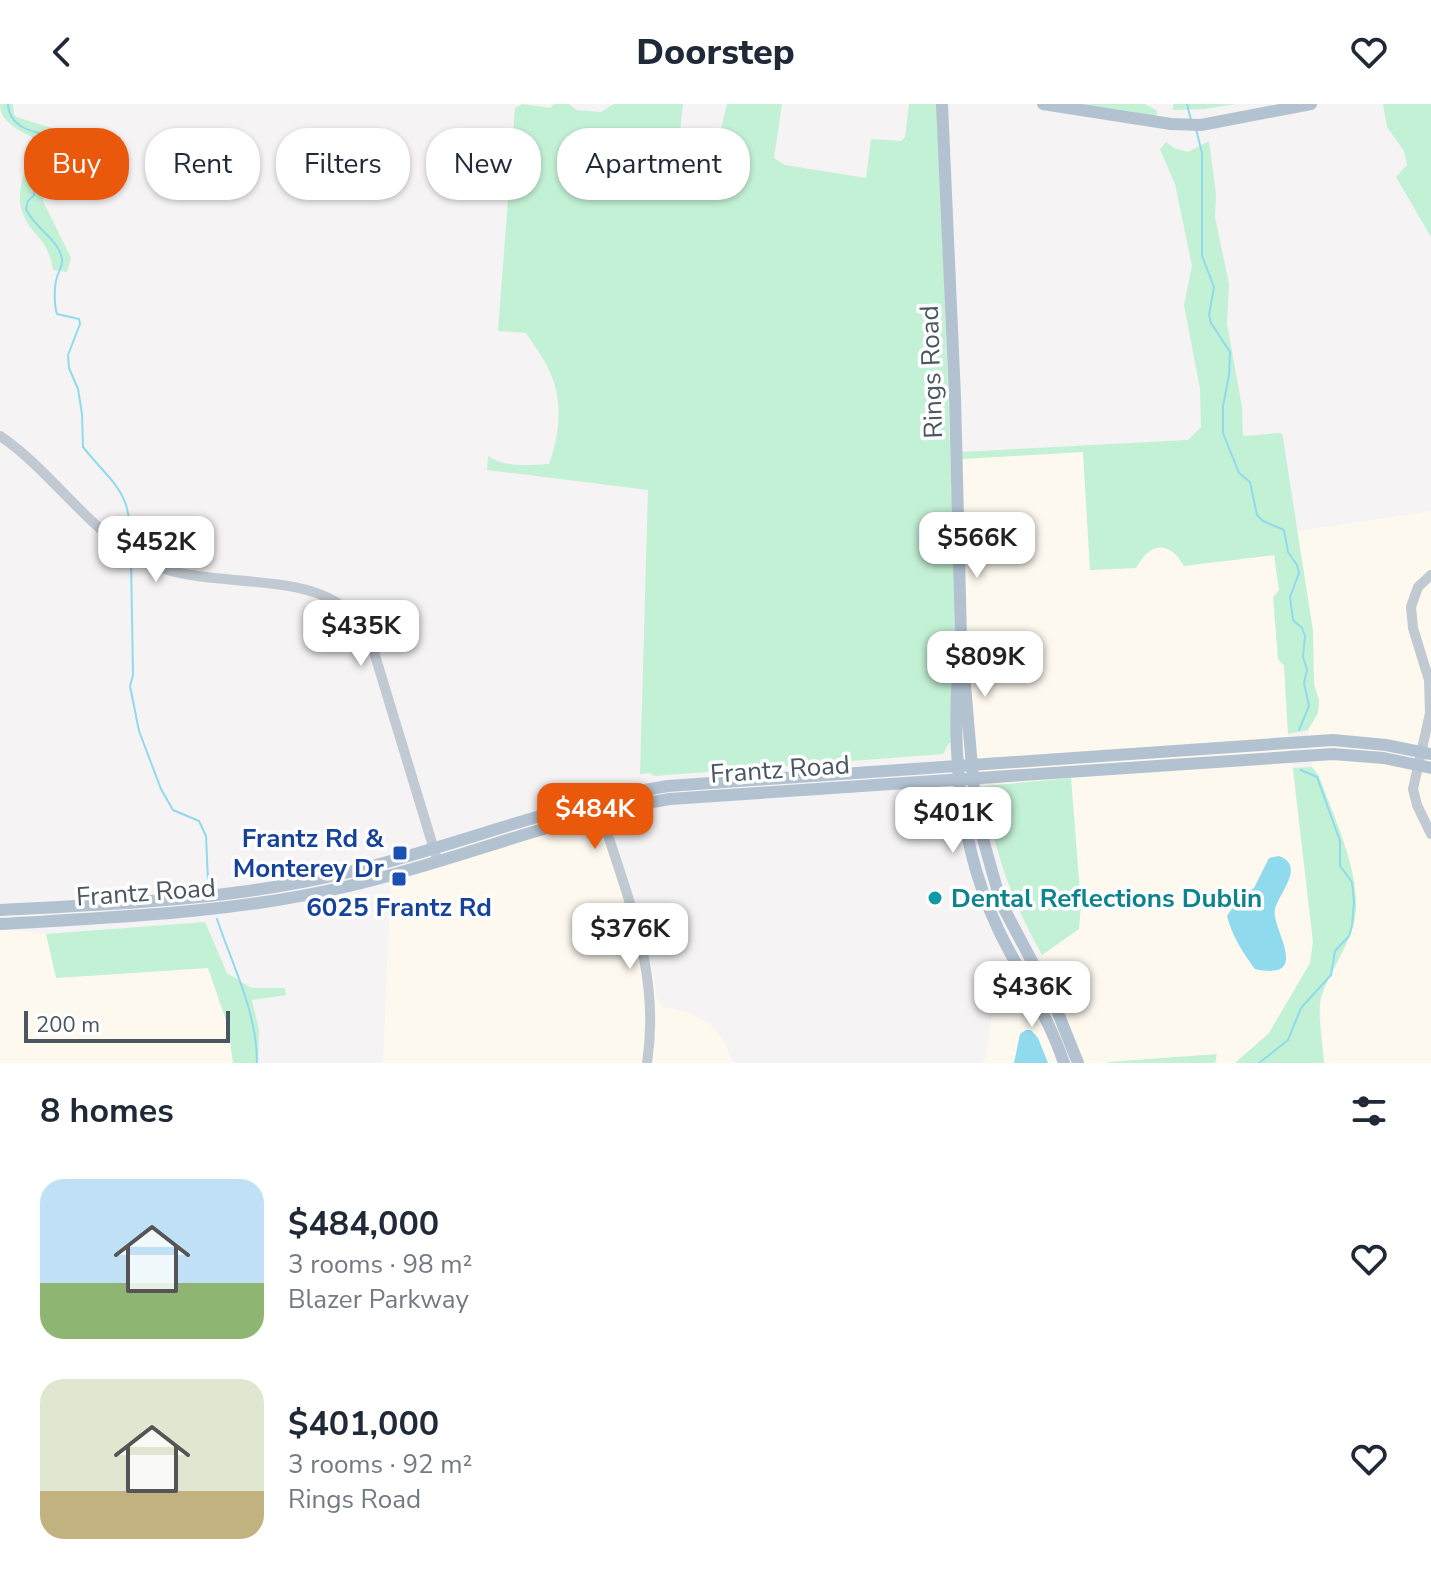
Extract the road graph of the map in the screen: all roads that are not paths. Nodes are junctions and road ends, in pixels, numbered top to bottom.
1 (942, 104) edge
2 (1043, 104) edge
3 (1311, 104) edge
4 (0, 436) edge
5 (1431, 575) edge
6 (1422, 757) edge
7 (964, 764) junction
8 (1431, 768) edge
9 (966, 778) junction
10 (599, 806) junction
11 (1431, 834) edge
12 (434, 848) junction
13 (438, 862) junction
14 (335, 875) junction
15 (323, 892) junction
16 (0, 910) edge
17 (0, 924) edge
18 (647, 1063) edge
19 (1064, 1063) edge
20 (1078, 1063) edge

1 - 7 main road, Rings Road
2 - 3 main road
4 - 12 street
5 - 6 street
6 - 7 main road, Frantz Road
6 - 8 main road, Frantz Road
6 - 9 main road, Frantz Road
6 - 11 street
7 - 9 main road, Rings Road
7 - 10 main road, Frantz Road
9 - 10 main road, Frantz Road
9 - 19 main road, Rings Road
9 - 20 main road, Rings Road
10 - 12 main road, Frantz Road
10 - 13 main road, Frantz Road
10 - 18 street
12 - 13 street
12 - 14 main road, Frantz Road
13 - 15 main road, Frantz Road
14 - 15 main road
14 - 16 main road, Frantz Road
15 - 17 main road, Frantz Road

